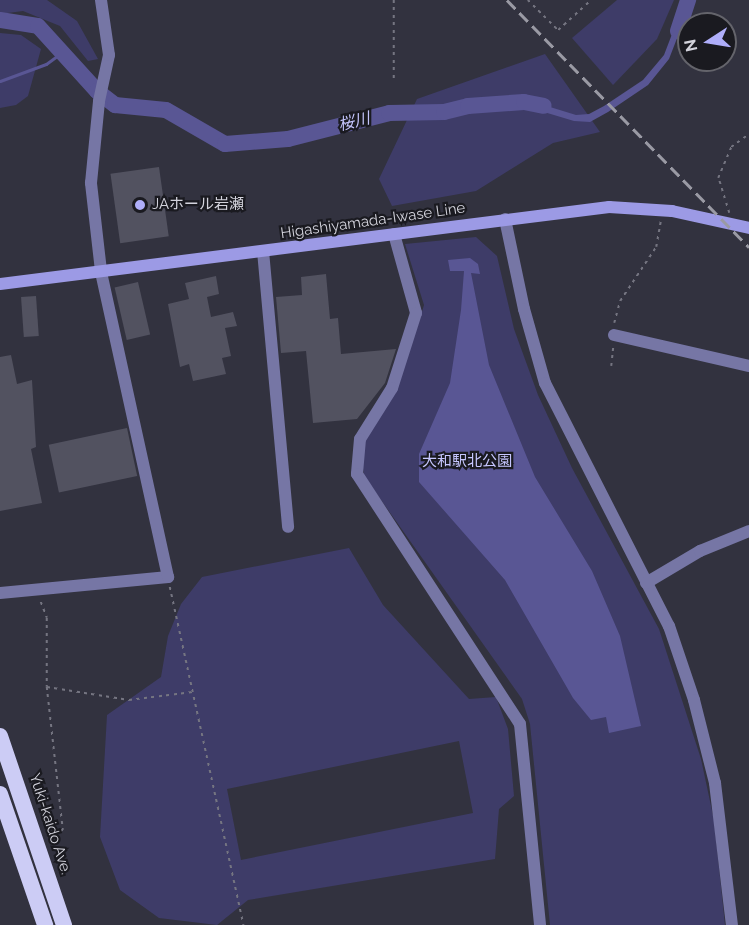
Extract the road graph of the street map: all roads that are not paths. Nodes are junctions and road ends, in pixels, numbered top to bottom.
1 (101, 0) edge
2 (505, 219) junction
3 (749, 228) edge
4 (394, 234) junction
5 (263, 251) junction
6 (101, 271) junction
7 (0, 284) edge
8 (614, 335) road end
9 (749, 366) edge
10 (288, 527) dead end
11 (749, 531) edge
12 (646, 583) junction
13 (0, 593) edge
14 (0, 736) edge
15 (0, 794) edge
16 (45, 925) edge
17 (64, 925) edge
18 (540, 925) edge
19 (732, 925) edge

1 - 6 street
2 - 3 main road, Higashiyamada-Iwase Line
2 - 4 main road, Higashiyamada-Iwase Line
2 - 12 street
4 - 5 main road, Higashiyamada-Iwase Line
4 - 18 street
5 - 6 main road, Higashiyamada-Iwase Line
5 - 10 street
6 - 7 main road, Higashiyamada-Iwase Line
6 - 13 street
8 - 9 street
11 - 12 street
12 - 19 street
14 - 17 highway, Yuki-kaido Ave.
15 - 16 highway

